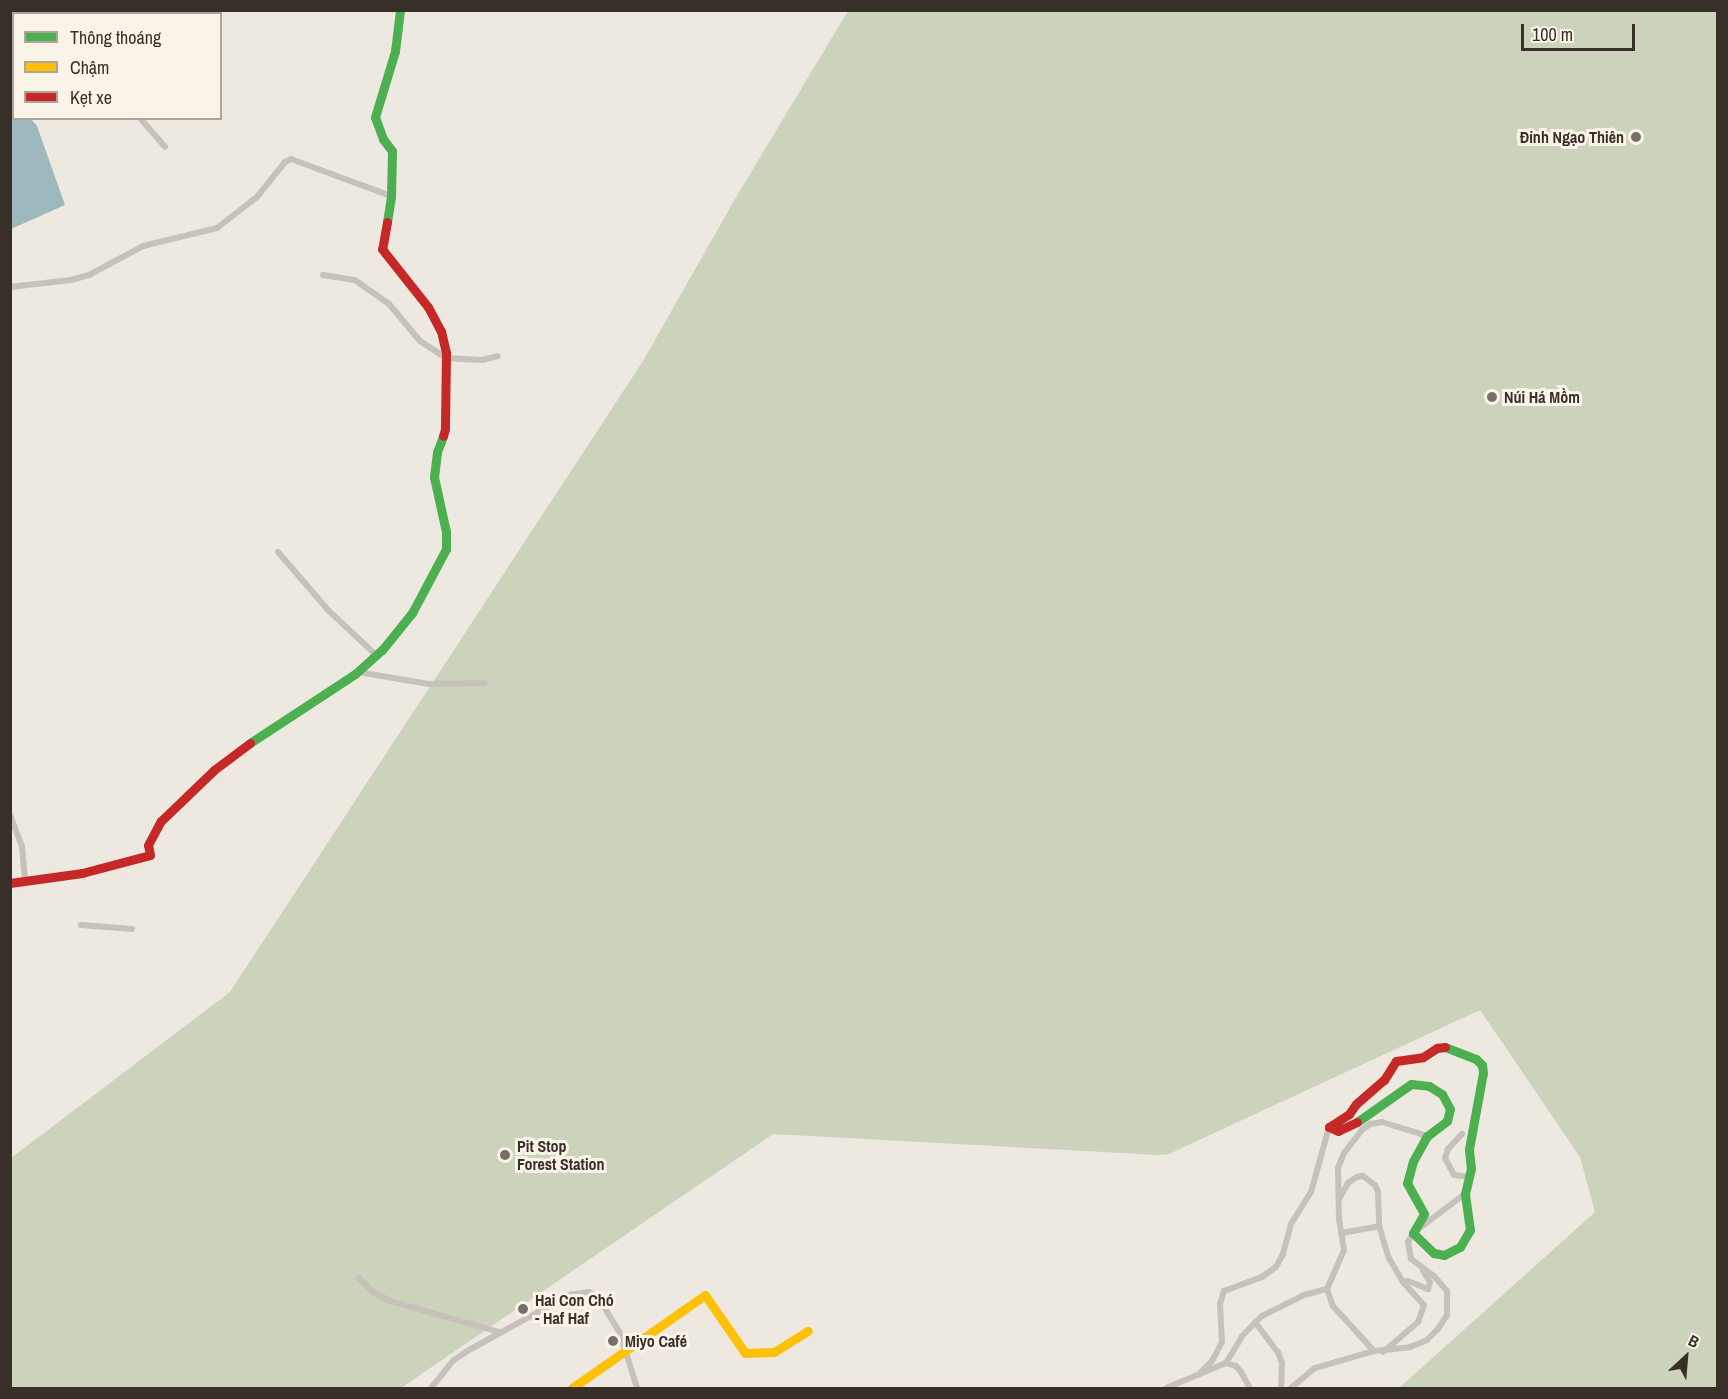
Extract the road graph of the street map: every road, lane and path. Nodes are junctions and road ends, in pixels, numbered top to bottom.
1 (400, 10) edge
2 (142, 120) edge
3 (165, 147) dead end
4 (391, 196) junction
5 (323, 275) dead end
6 (10, 287) edge
7 (498, 356) dead end
8 (446, 358) junction
9 (278, 552) dead end
10 (376, 655) junction
11 (358, 672) junction
12 (485, 683) dead end
13 (10, 814) edge
14 (25, 881) junction
15 (10, 883) edge
16 (81, 925) dead end
17 (132, 929) dead end
18 (1329, 1128) junction
19 (1462, 1134) dead end
20 (1427, 1136) junction
21 (1470, 1177) junction
22 (1465, 1194) junction
23 (1338, 1201) junction
24 (1379, 1226) junction
25 (1341, 1233) junction
26 (1413, 1233) junction
27 (1422, 1268) junction
28 (359, 1278) dead end
29 (1403, 1282) junction
30 (1327, 1289) junction
31 (1255, 1322) junction
32 (808, 1331) dead end
33 (499, 1332) junction
34 (627, 1350) junction
35 (1374, 1351) junction
36 (1382, 1352) junction
37 (1226, 1362) junction
38 (1197, 1376) junction
39 (431, 1389) edge
40 (572, 1389) edge
41 (637, 1389) edge
42 (1166, 1389) edge
43 (1250, 1389) edge
44 (1281, 1389) edge
45 (1292, 1389) edge

1 - 4 street
2 - 3 street
4 - 6 street
4 - 8 street
5 - 8 street
7 - 8 street
8 - 10 street
9 - 10 street
10 - 11 street
11 - 12 street
11 - 14 street
13 - 14 street
14 - 15 street
16 - 17 street
18 - 20 street
18 - 21 street
18 - 38 street
19 - 21 street
20 - 23 street
20 - 26 street
21 - 22 street
22 - 26 street
22 - 26 street
23 - 24 street
23 - 25 street
24 - 25 street
24 - 29 street
25 - 30 street
26 - 27 street
27 - 29 street
27 - 36 street
28 - 33 street
29 - 36 street
30 - 31 street
30 - 35 street
31 - 37 street
31 - 44 street
32 - 34 street
33 - 34 street
33 - 39 street
34 - 40 street
34 - 41 street
35 - 36 street
35 - 45 street
37 - 38 street
37 - 43 street
38 - 42 street

